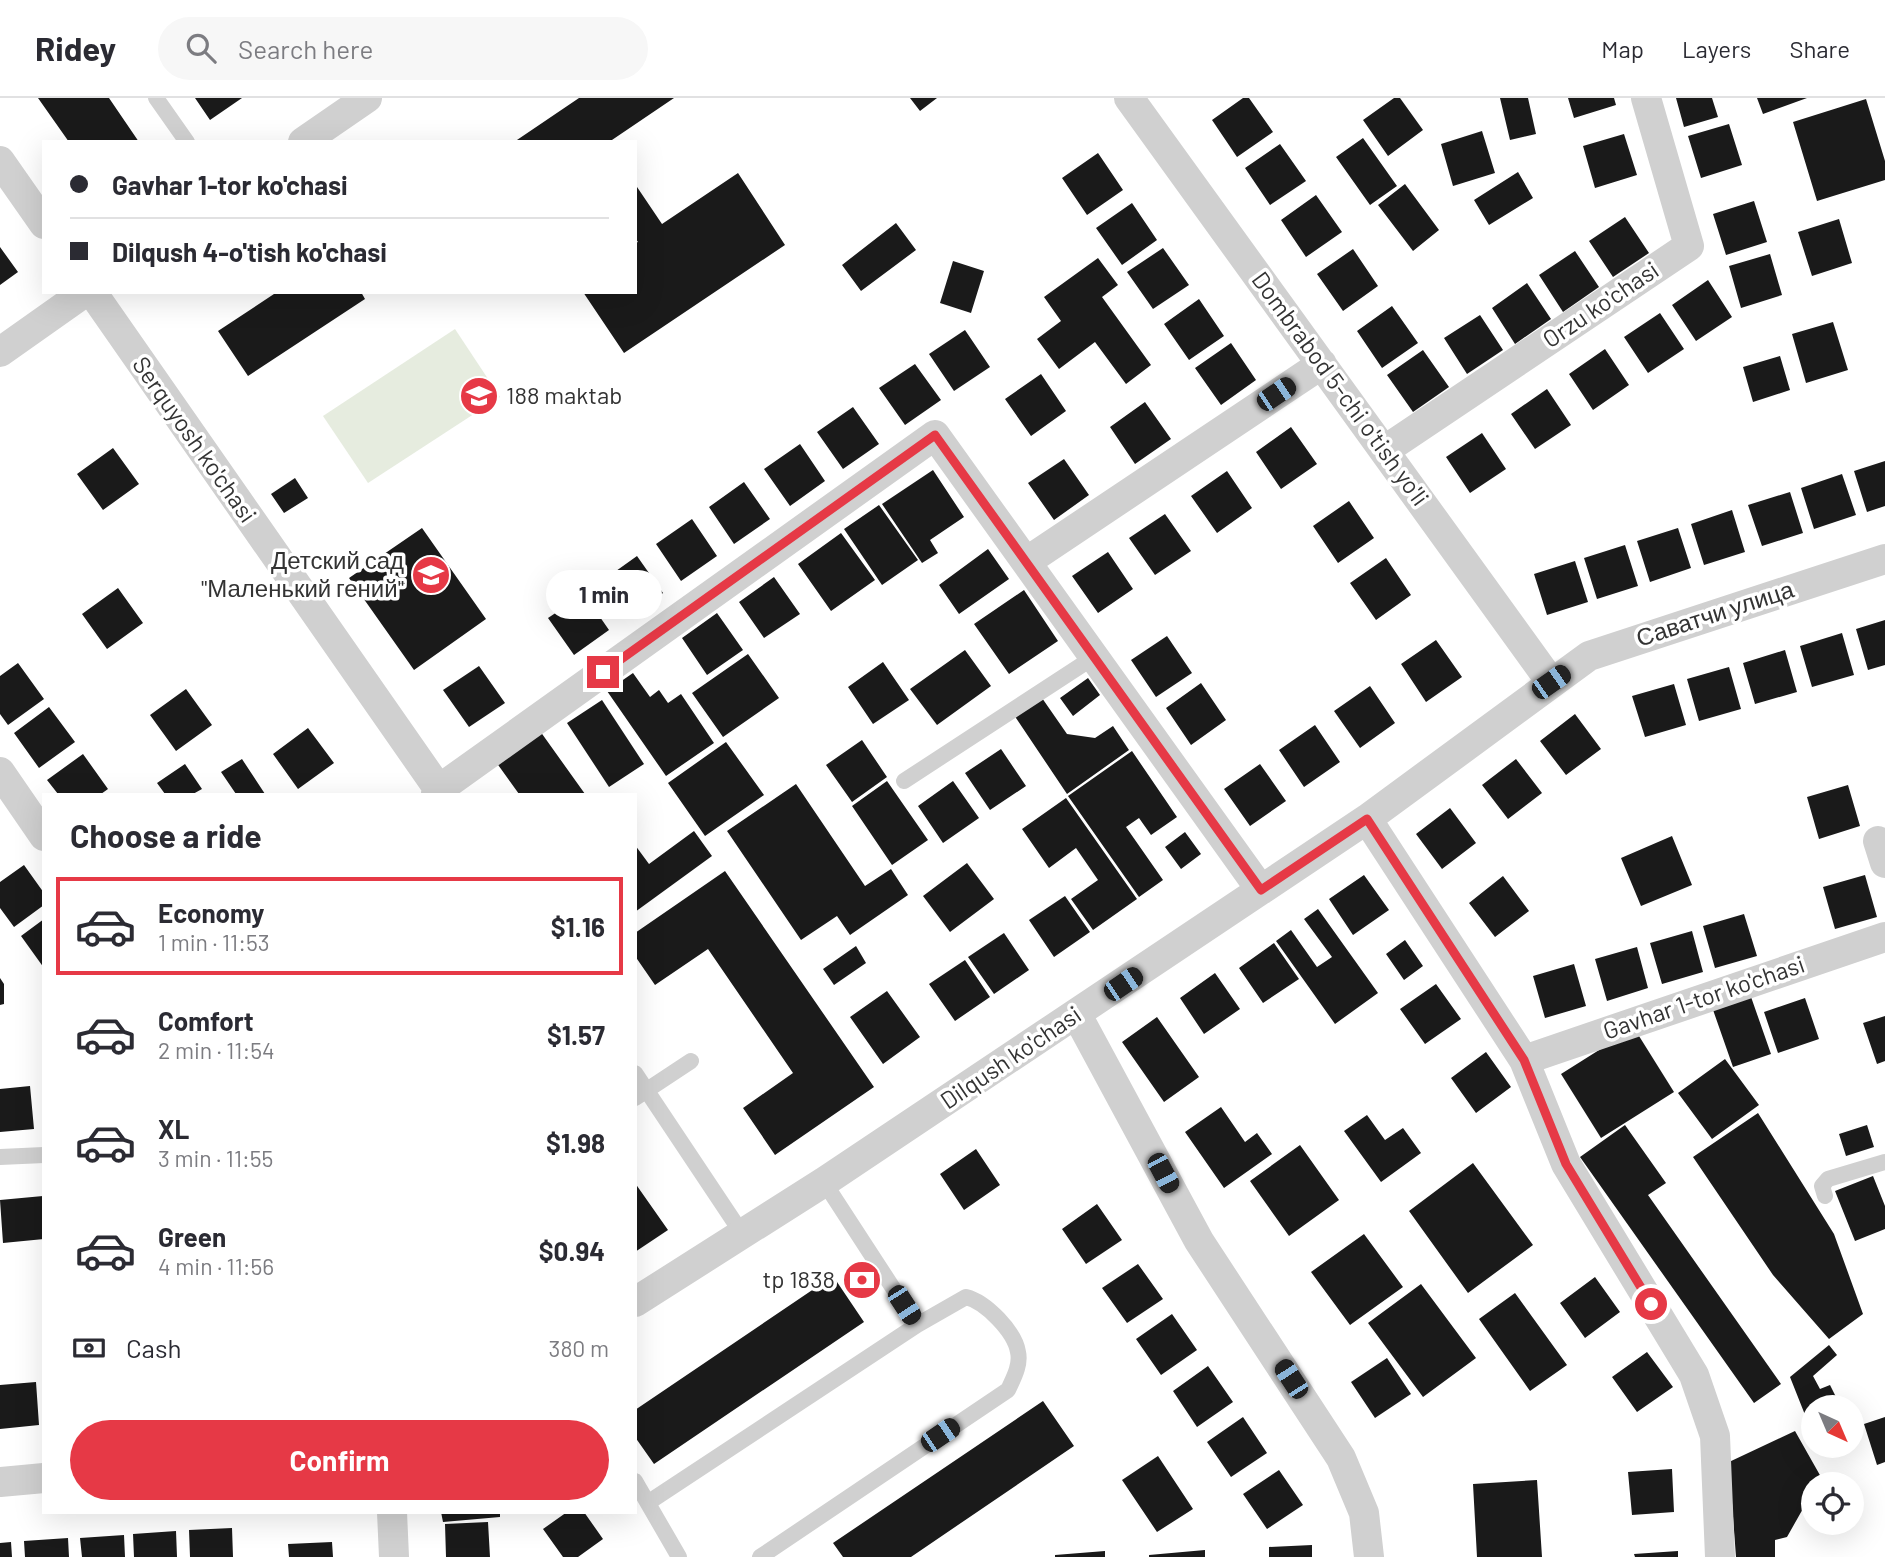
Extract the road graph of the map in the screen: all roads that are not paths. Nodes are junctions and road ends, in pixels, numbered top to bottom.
1 (156, 98) edge
2 (367, 98) edge
3 (1129, 98) edge
4 (1646, 98) edge
5 (186, 140) edge
6 (306, 140) edge
7 (0, 161) edge
8 (42, 221) edge
9 (82, 294) edge
10 (93, 294) edge
11 (0, 352) edge
12 (1322, 364) junction
13 (1385, 450) junction
14 (1885, 559) edge
15 (1026, 562) junction
16 (1094, 657) junction
17 (1551, 682) junction
18 (0, 772) edge
19 (904, 781) dead end
20 (438, 793) edge
21 (1367, 819) junction
22 (42, 833) edge
23 (1261, 890) junction
24 (1885, 937) edge
25 (1077, 1015) junction
26 (691, 1060) dead end
27 (1524, 1060) junction
28 (641, 1094) edge
29 (42, 1154) edge
30 (0, 1157) edge
31 (1885, 1161) edge
32 (824, 1182) junction
33 (1825, 1196) dead end
34 (743, 1235) junction
35 (637, 1301) edge
36 (917, 1325) junction
37 (42, 1478) edge
38 (0, 1482) edge
39 (637, 1484) edge
40 (649, 1502) junction
41 (392, 1514) edge
42 (394, 1557) edge
43 (679, 1557) edge
44 (760, 1557) edge
45 (1369, 1557) edge
46 (1720, 1557) edge

1 - 5 lane
2 - 6 street
3 - 12 street, Dombrabod 5-chi o'tish yo'li
4 - 13 street, Orzu ko'chasi
7 - 8 street
9 - 11 street
10 - 20 street, Serquyosh ko'chasi
12 - 13 street, Dombrabod 5-chi o'tish yo'li
12 - 15 street
13 - 17 street, Dombrabod 5-chi o'tish yo'li
14 - 17 street, Саватчи улица
15 - 16 street
15 - 20 street
16 - 19 lane
16 - 23 street
17 - 21 street, Dilqush ko'chasi
18 - 22 street
21 - 23 street, Dilqush ko'chasi
21 - 27 street
23 - 25 street, Dilqush ko'chasi
24 - 27 street, Gavhar 1-tor ko'chasi
25 - 32 street, Dilqush ko'chasi
25 - 45 street
26 - 28 lane
27 - 46 street
28 - 34 lane
29 - 30 lane
31 - 33 lane
32 - 34 street, Dilqush ko'chasi
32 - 36 lane
34 - 35 street, Dilqush ko'chasi
36 - 40 lane
36 - 44 lane
37 - 38 street
39 - 40 lane
40 - 43 lane
41 - 42 street

